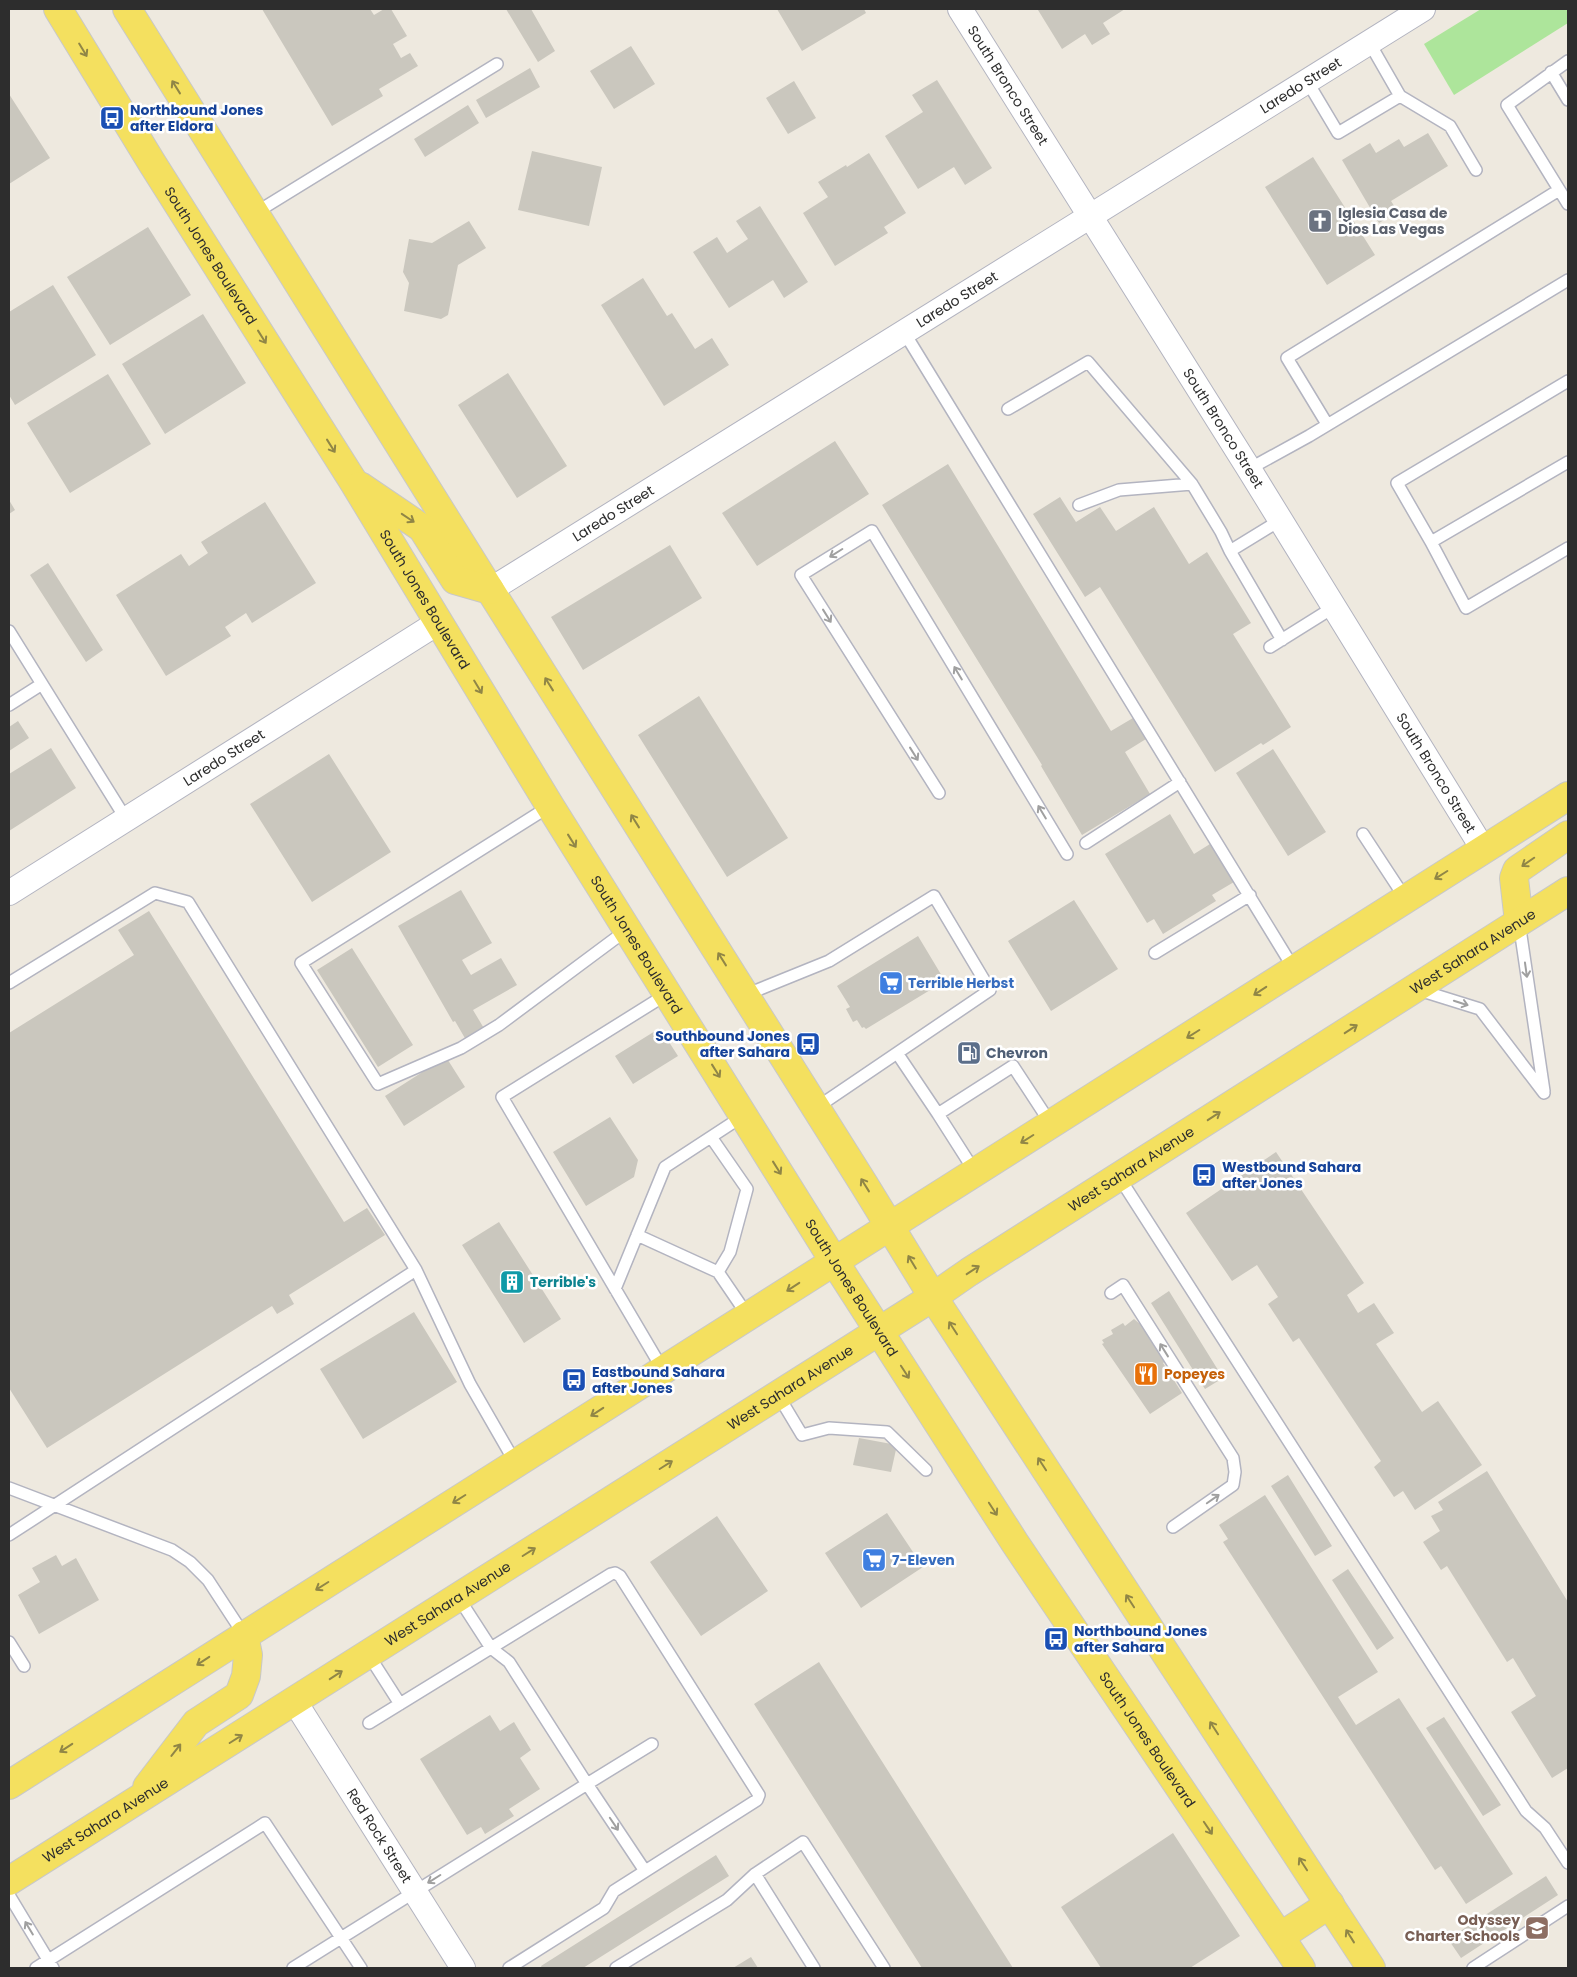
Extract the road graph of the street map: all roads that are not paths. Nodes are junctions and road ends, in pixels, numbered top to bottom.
1 (58, 9) edge
2 (127, 9) edge
3 (960, 9) edge
4 (1423, 9) edge
5 (1369, 42) junction
6 (1568, 61) edge
7 (497, 64) dead end
8 (1551, 72) junction
9 (1307, 81) junction
10 (1400, 96) junction
11 (1568, 100) edge
12 (1476, 170) dead end
13 (1560, 190) junction
14 (1568, 204) edge
15 (255, 212) junction
16 (1090, 216) junction
17 (1568, 280) edge
18 (904, 332) junction
19 (1568, 381) edge
20 (1008, 410) dead end
21 (1327, 424) junction
22 (1568, 462) edge
23 (1249, 469) junction
24 (353, 481) junction
25 (1192, 484) junction
26 (1079, 505) dead end
27 (1279, 521) junction
28 (1431, 542) junction
29 (1568, 548) edge
30 (1230, 551) junction
31 (490, 590) junction
32 (1334, 607) junction
33 (438, 622) junction
34 (9, 631) edge
35 (1282, 640) junction
36 (1270, 647) dead end
37 (42, 684) junction
38 (9, 705) edge
39 (1180, 782) junction
40 (939, 793) dead end
41 (1568, 796) edge
42 (550, 806) junction
43 (126, 819) junction
44 (1363, 834) dead end
45 (1568, 835) edge
46 (1086, 843) dead end
47 (1483, 849) junction
48 (1067, 854) dead end
49 (1568, 891) edge
50 (9, 893) edge
51 (1250, 895) junction
52 (1405, 898) junction
53 (1519, 922) junction
54 (628, 929) junction
55 (1155, 953) dead end
56 (1294, 969) junction
57 (9, 983) edge
58 (1415, 988) junction
59 (667, 994) junction
60 (745, 995) junction
61 (897, 1053) junction
62 (816, 1108) junction
63 (938, 1114) junction
64 (744, 1116) junction
65 (1051, 1124) junction
66 (711, 1137) junction
67 (975, 1172) junction
68 (1119, 1177) junction
69 (891, 1226) junction
70 (637, 1235) junction
71 (834, 1261) junction
72 (416, 1270) junction
73 (718, 1272) junction
74 (615, 1289) junction
75 (1111, 1293) dead end
76 (933, 1297) junction
77 (748, 1316) junction
78 (879, 1331) junction
79 (663, 1370) junction
80 (778, 1395) junction
81 (516, 1464) junction
82 (926, 1470) dead end
83 (9, 1488) edge
84 (55, 1506) junction
85 (1173, 1527) dead end
86 (9, 1535) edge
87 (458, 1597) junction
88 (244, 1635) junction
89 (9, 1642) edge
90 (492, 1648) junction
91 (12, 1650) edge
92 (368, 1654) junction
93 (24, 1666) dead end
94 (295, 1702) junction
95 (400, 1704) junction
96 (369, 1723) dead end
97 (652, 1744) dead end
98 (586, 1784) junction
99 (9, 1785) edge
100 (135, 1802) junction
101 (1568, 1863) edge
102 (646, 1871) junction
103 (755, 1874) junction
104 (9, 1881) edge
105 (414, 1892) junction
106 (9, 1895) edge
107 (1330, 1904) junction
108 (1568, 1906) edge
109 (1281, 1936) junction
110 (341, 1937) junction
111 (51, 1964) edge
112 (514, 1965) edge
113 (36, 1968) edge
114 (293, 1968) edge
115 (361, 1968) edge
116 (463, 1968) edge
117 (616, 1968) edge
118 (814, 1968) edge
119 (884, 1968) edge
120 (1301, 1968) edge
121 (1371, 1968) edge
122 (1473, 1968) edge

1 -> 24 main road, South Jones Boulevard
15 -> 2 main road
3 - 16 street, South Bronco Street
4 - 5 street, Laredo Street
5 - 9 street, Laredo Street
5 - 10 lane
6 - 8 lane
7 - 15 lane
8 - 11 lane
8 - 13 lane
9 - 10 lane
9 - 16 street, Laredo Street
10 - 12 lane
13 - 14 lane
13 - 21 lane
15 - 31 main road
16 - 18 street, Laredo Street
16 - 23 street, South Bronco Street
17 - 21 lane
18 - 31 street, Laredo Street
18 - 39 lane
19 - 28 lane
20 - 25 lane
21 - 23 lane
22 - 28 lane
23 - 27 street, South Bronco Street
24 -> 31 main road
24 - 33 main road, South Jones Boulevard
25 - 26 lane
25 - 30 lane
27 - 30 lane
27 - 32 street, South Bronco Street
28 - 29 lane
30 - 35 lane
60 -> 31 main road
32 - 35 lane
32 - 47 street, South Bronco Street
33 -> 42 main road, South Jones Boulevard
33 - 43 street, Laredo Street
34 - 37 lane
35 - 36 lane
37 - 38 lane
37 - 43 lane
39 - 46 lane
39 - 51 lane
48 -> 40 lane
41 - 47 main road
42 -> 54 main road, South Jones Boulevard
42 - 54 lane
43 - 50 street, Laredo Street
44 - 52 lane
45 -> 53 main road
47 -> 52 main road
49 - 53 main road, West Sahara Avenue
51 - 55 lane
51 - 56 lane
52 - 56 main road
53 - 58 main road, West Sahara Avenue
53 - 58 lane
54 - 59 main road, South Jones Boulevard
56 -> 65 main road
57 - 72 lane
68 -> 58 main road, West Sahara Avenue
59 -> 64 main road, South Jones Boulevard
59 - 74 lane
60 - 61 lane
60 - 62 main road
61 - 62 lane
61 - 63 lane
69 -> 62 main road
63 - 65 lane
63 - 67 lane
64 - 66 lane
64 -> 71 main road, South Jones Boulevard
65 -> 67 main road
66 - 70 lane
66 - 73 lane
67 - 69 main road
76 -> 68 main road, West Sahara Avenue
68 - 101 lane
69 - 71 main road
76 -> 69 main road
70 - 73 lane
70 - 74 lane
71 -> 77 main road
71 - 78 main road, South Jones Boulevard
72 - 81 lane
72 - 84 lane
73 - 77 lane
74 - 79 lane
85 -> 75 lane
76 - 78 main road, West Sahara Avenue
107 -> 76 main road
77 - 79 main road
78 - 80 main road, West Sahara Avenue
78 -> 109 main road, South Jones Boulevard
79 -> 81 main road
80 - 82 lane
87 -> 80 main road, West Sahara Avenue
81 -> 88 main road
83 - 84 lane
84 - 86 lane
84 - 88 lane
87 - 90 lane
87 - 92 main road, West Sahara Avenue
88 -> 99 main road
100 -> 88 main road
89 - 91 lane
90 - 95 lane
90 - 98 lane
90 - 102 lane
91 - 93 lane
94 -> 92 main road, West Sahara Avenue
92 - 95 lane
100 -> 94 main road, West Sahara Avenue
94 - 105 street, Red Rock Street
95 - 96 lane
97 - 98 lane
98 -> 102 lane
98 -> 105 lane
100 - 104 main road, West Sahara Avenue
102 - 112 lane
103 - 117 lane
103 - 118 lane
103 - 119 lane
105 - 110 lane
105 - 116 street, Red Rock Street
111 -> 106 lane
107 - 109 main road
121 -> 107 main road
108 - 122 lane
109 - 120 main road, South Jones Boulevard
110 - 111 lane
110 - 114 lane
110 - 115 lane
111 - 113 lane

